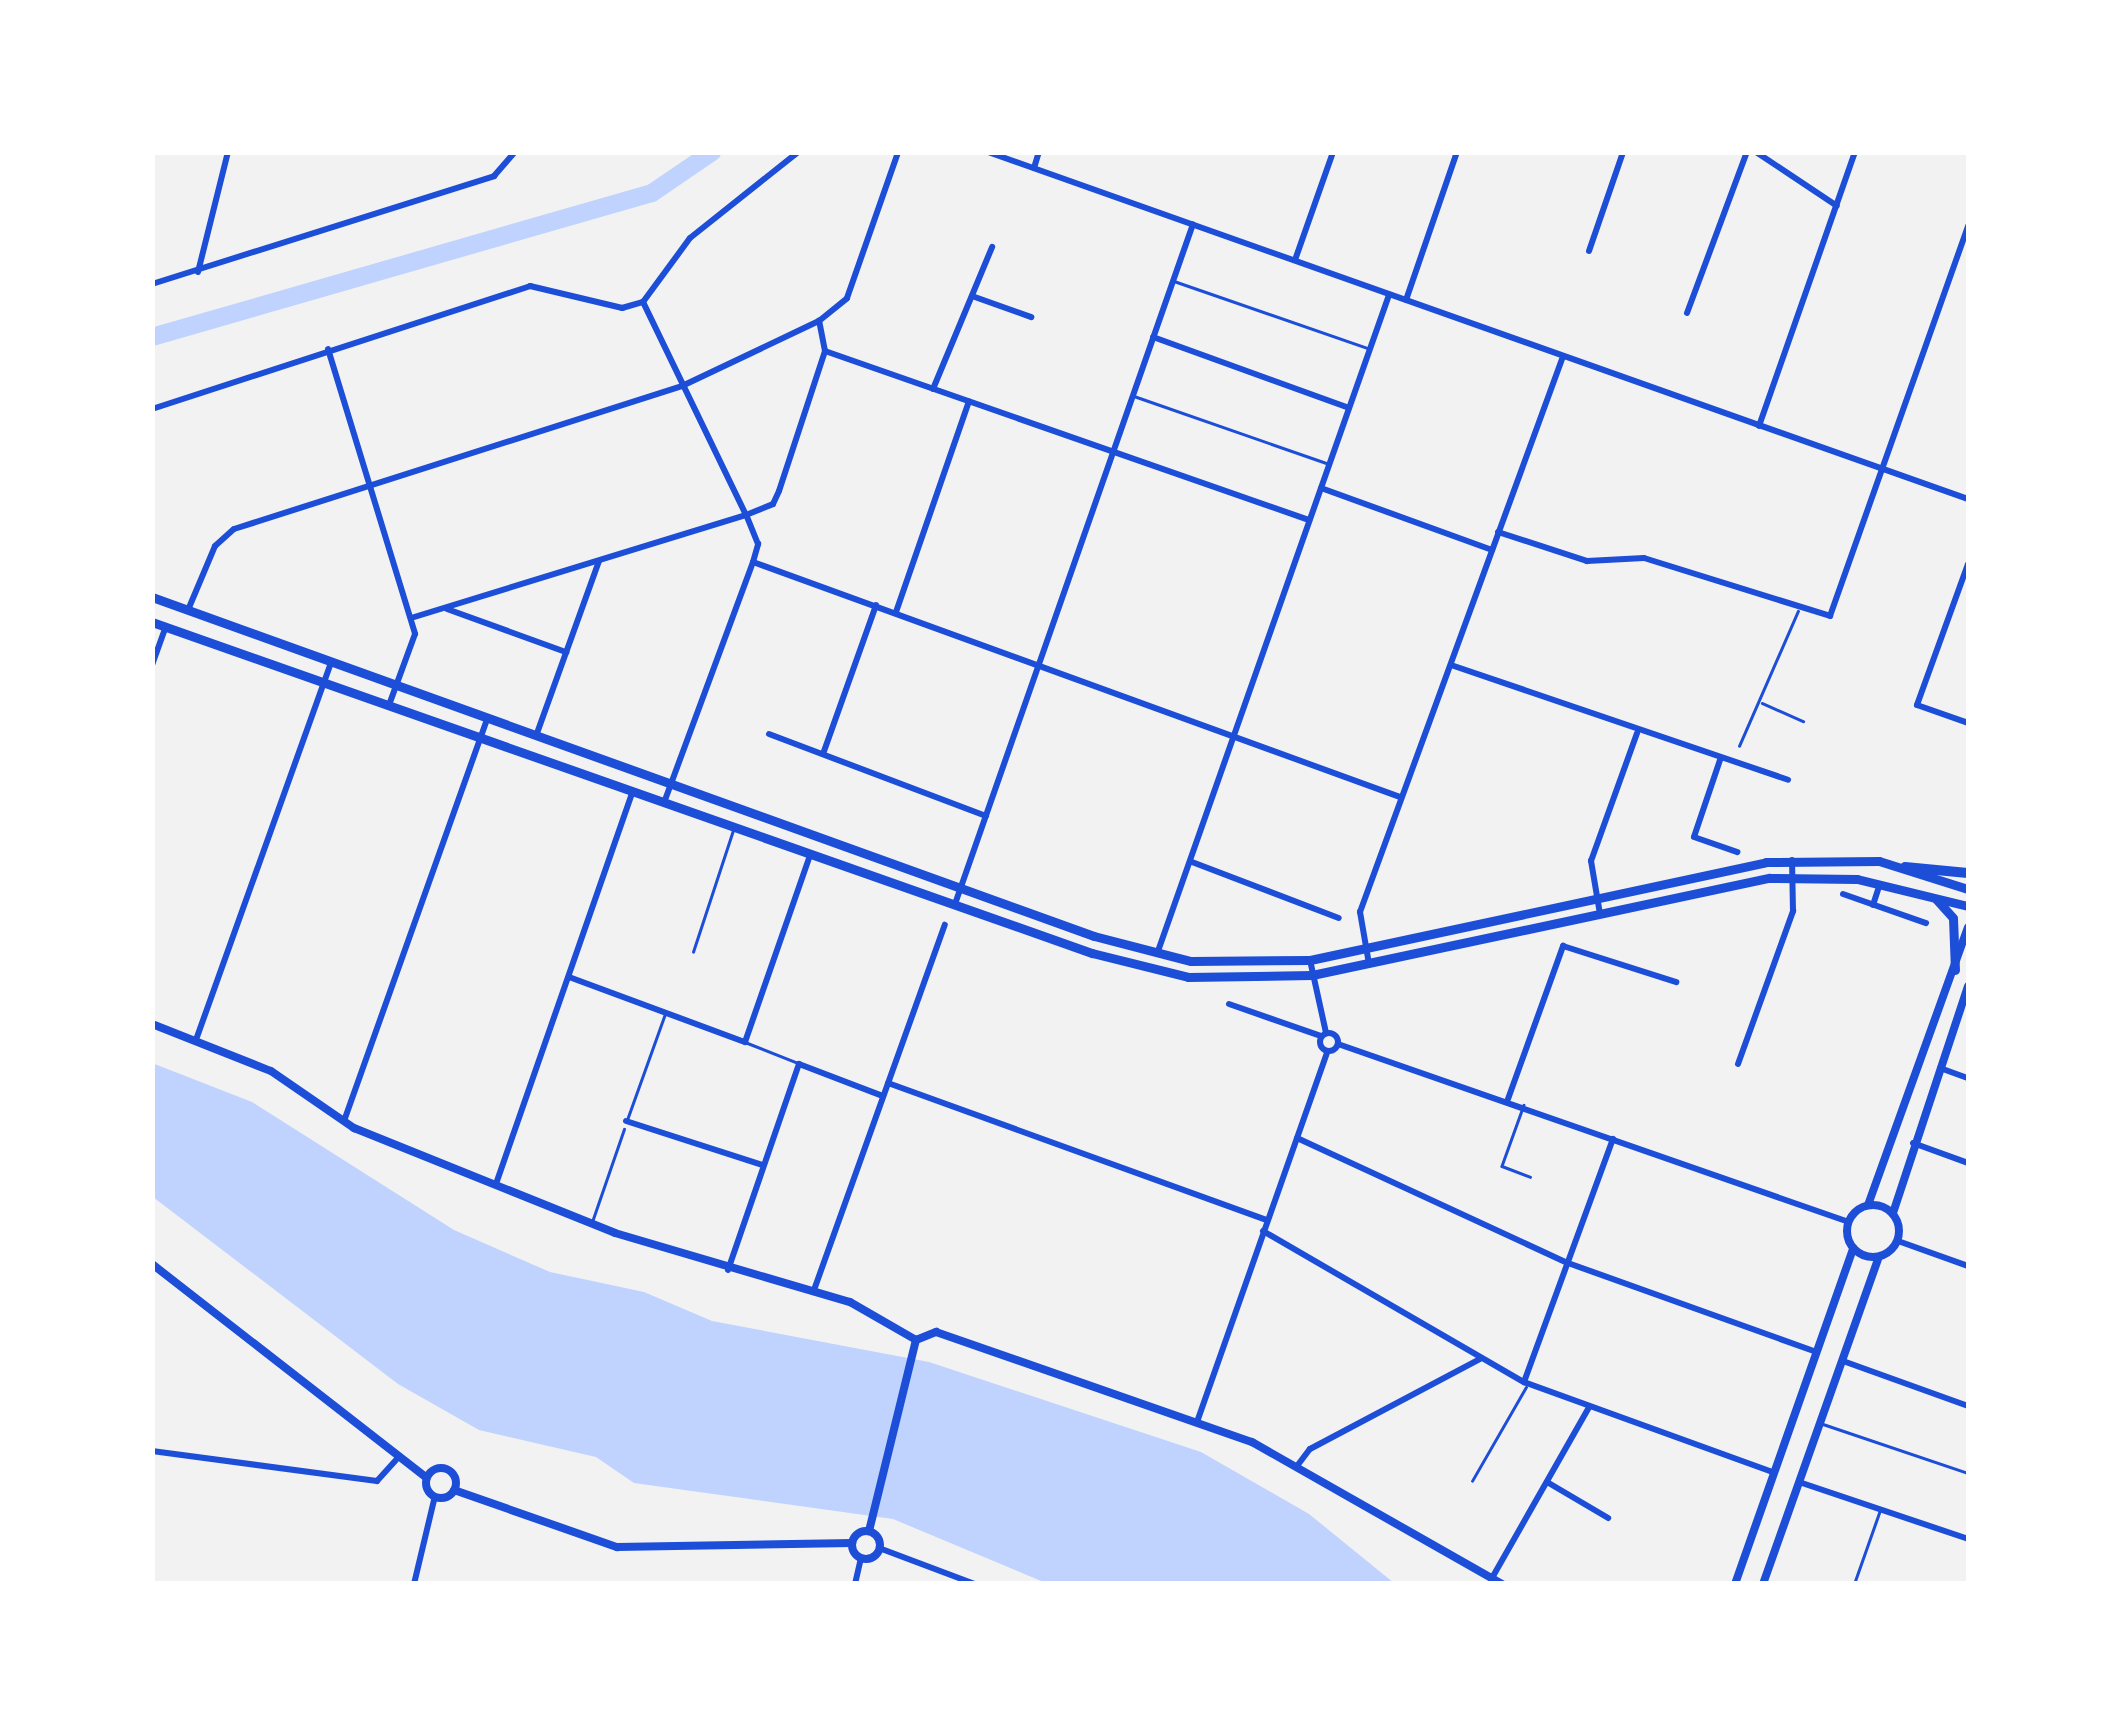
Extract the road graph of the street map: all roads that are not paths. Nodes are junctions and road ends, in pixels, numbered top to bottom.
1 (228, 152) edge
2 (515, 152) edge
3 (798, 152) edge
4 (898, 152) edge
5 (988, 152) edge
6 (1039, 152) edge
7 (1333, 152) edge
8 (1456, 152) edge
9 (1624, 152) edge
10 (1747, 152) edge
11 (1756, 152) edge
12 (1855, 152) edge
13 (1034, 168) junction
14 (1837, 206) junction
15 (1193, 224) junction
16 (1968, 226) edge
17 (992, 247) dead end
18 (1589, 251) dead end
19 (1296, 260) junction
20 (198, 272) junction
21 (1172, 281) junction
22 (152, 284) edge
23 (1389, 295) junction
24 (972, 296) junction
25 (1406, 300) junction
26 (642, 302) junction
27 (1687, 313) dead end
28 (1030, 316) dead end
29 (819, 321) junction
30 (1153, 337) junction
31 (1370, 348) junction
32 (328, 349) junction
33 (825, 351) junction
34 (1562, 359) junction
35 (682, 386) junction
36 (933, 389) junction
37 (1132, 395) junction
38 (969, 401) junction
39 (152, 408) edge
40 (1349, 408) junction
41 (1760, 426) junction
42 (1113, 452) junction
43 (1329, 464) junction
44 (1883, 469) junction
45 (369, 482) junction
46 (1321, 488) junction
47 (1968, 499) edge
48 (746, 516) junction
49 (1309, 520) junction
50 (1498, 532) junction
51 (1492, 550) junction
52 (600, 560) junction
53 (754, 562) junction
54 (1968, 564) edge
55 (152, 598) edge
56 (876, 606) junction
57 (446, 609) junction
58 (188, 610) junction
59 (1798, 611) junction
60 (896, 612) junction
61 (411, 618) junction
62 (152, 622) edge
63 (166, 626) junction
64 (566, 652) junction
65 (331, 661) junction
66 (152, 665) edge
67 (1450, 665) junction
68 (1040, 668) junction
69 (323, 682) junction
70 (396, 684) junction
71 (1760, 702) junction
72 (389, 706) junction
73 (487, 719) junction
74 (1803, 722) dead end
75 (1968, 723) edge
76 (1637, 733) junction
77 (769, 734) dead end
78 (536, 736) junction
79 (480, 738) junction
80 (1232, 738) junction
81 (1738, 746) dead end
82 (823, 754) junction
83 (1720, 760) junction
84 (1788, 780) dead end
85 (670, 784) junction
86 (634, 789) junction
87 (1400, 797) junction
88 (665, 800) junction
89 (986, 816) junction
90 (734, 825) junction
91 (811, 852) junction
92 (1737, 852) dead end
93 (1792, 860) junction
94 (1192, 862) junction
95 (1905, 867) junction
96 (1968, 874) edge
97 (1794, 876) junction
98 (1880, 884) junction
99 (962, 888) junction
100 (1968, 889) edge
101 (1843, 894) dead end
102 (1934, 898) junction
103 (1597, 899) junction
104 (955, 904) junction
105 (1873, 905) junction
106 (1968, 906) edge
107 (1600, 914) junction
108 (1340, 918) dead end
109 (1926, 923) dead end
110 (945, 924) dead end
111 (1968, 927) edge
112 (1366, 948) junction
113 (693, 952) dead end
114 (1157, 954) junction
115 (1310, 960) junction
116 (1369, 964) junction
117 (1955, 970) junction
118 (1312, 976) junction
119 (569, 977) junction
120 (1676, 982) dead end
121 (1968, 992) edge
122 (1230, 1004) dead end
123 (665, 1013) junction
124 (152, 1024) edge
125 (1323, 1035) junction
126 (197, 1038) junction
127 (745, 1042) junction
128 (1338, 1044) junction
129 (1328, 1051) junction
130 (799, 1064) junction
131 (1738, 1064) dead end
132 (1940, 1068) junction
133 (1968, 1078) edge
134 (888, 1083) junction
135 (884, 1096) junction
136 (1508, 1099) junction
137 (1524, 1105) junction
138 (344, 1121) junction
139 (625, 1125) junction
140 (1297, 1138) junction
141 (1614, 1138) junction
142 (1912, 1143) junction
143 (1968, 1163) edge
144 (762, 1165) junction
145 (1530, 1177) dead end
146 (497, 1181) junction
147 (1868, 1205) junction
148 (1893, 1213) junction
149 (1266, 1220) junction
150 (1848, 1222) junction
151 (591, 1224) junction
152 (1263, 1230) junction
153 (1898, 1241) junction
154 (1854, 1248) junction
155 (1879, 1257) junction
156 (1568, 1263) junction
157 (152, 1264) edge
158 (1968, 1266) edge
159 (728, 1270) junction
160 (814, 1290) junction
161 (916, 1340) junction
162 (1814, 1351) junction
163 (1480, 1359) junction
164 (1843, 1361) junction
165 (1526, 1382) junction
166 (1968, 1406) edge
167 (1589, 1407) junction
168 (1197, 1422) junction
169 (1820, 1423) junction
170 (152, 1450) edge
171 (396, 1460) junction
172 (1297, 1466) junction
173 (1773, 1472) junction
174 (1968, 1473) edge
175 (427, 1478) junction
176 (1472, 1481) dead end
177 (1547, 1482) junction
178 (1800, 1482) junction
179 (454, 1490) junction
180 (435, 1496) junction
181 (1881, 1508) junction
182 (1608, 1518) dead end
183 (870, 1527) junction
184 (1968, 1539) edge
185 (852, 1543) junction
186 (879, 1548) junction
187 (861, 1558) junction
188 (1492, 1578) junction
189 (414, 1584) edge
190 (856, 1584) edge
191 (975, 1584) edge
192 (1502, 1584) edge
193 (1736, 1584) edge
194 (1763, 1584) edge
195 (1854, 1584) edge

1 - 20 street
2 - 20 street
3 - 26 street
4 - 29 street
5 - 13 street
6 - 13 street
7 - 19 street
8 - 25 street
9 - 18 street
10 - 27 street
11 - 14 street
12 - 14 street
13 - 15 street
14 - 41 street
15 - 19 street
15 - 21 street
16 - 44 street
17 - 24 street
19 - 23 street
20 - 22 street
21 - 30 street
21 - 31 lane
23 - 25 street
23 - 31 street
24 - 28 street
24 - 36 street
25 - 34 street
26 - 32 street
26 - 35 street
29 - 33 street
29 - 35 street
30 - 37 street
30 - 40 street
31 - 40 street
32 - 39 street
32 - 45 street
33 - 36 street
33 - 48 street
34 - 41 street
34 - 50 street
35 - 45 street
35 - 48 street
36 - 38 street
37 - 42 street
37 - 43 lane
38 - 42 street
38 - 60 street
40 - 43 street
41 - 44 street
42 - 49 street
42 - 68 street
43 - 46 street
44 - 47 street
44 - 59 street
45 - 58 street
45 - 61 street
46 - 49 street
46 - 51 street
48 - 52 street
48 - 53 street
49 - 80 street
50 - 51 street
50 - 59 street
51 - 67 street
52 - 57 street
52 - 64 street
53 - 56 street
53 - 85 street
54 - 75 street
55 - 58 main road
56 - 60 street
56 - 82 street
57 - 61 street
57 - 64 street
58 - 65 main road
59 - 71 lane
60 - 68 street
61 - 70 street
62 - 63 main road
63 - 66 street
63 - 69 main road
64 - 78 street
65 - 69 street
65 - 70 main road
67 - 76 street
67 - 87 street
68 - 80 street
68 - 89 street
69 - 72 main road
69 - 126 street
70 - 72 street
70 - 73 main road
71 - 74 lane
71 - 81 lane
72 - 79 main road
73 - 78 main road
73 - 79 street
76 - 83 street
76 - 103 street
77 - 82 street
78 - 85 main road
79 - 86 main road
79 - 138 street
80 - 87 street
80 - 94 street
82 - 89 street
83 - 84 street
83 - 92 street
85 - 88 street
85 - 99 main road
86 - 88 main road
86 - 119 street
87 - 112 street
88 - 90 main road
89 - 99 street
90 - 91 main road
90 - 113 lane
91 - 104 main road
91 - 127 street
93 - 95 main road
93 - 97 street
93 - 103 main road
94 - 108 street
94 - 114 street
95 - 96 highway
95 - 100 main road
97 - 98 main road
97 - 107 main road
97 - 131 street
98 - 102 main road
98 - 105 street
99 - 104 street
99 - 114 main road
101 - 105 street
102 - 106 main road
102 - 117 main road
103 - 107 street
103 - 112 main road
104 - 118 main road
105 - 109 street
107 - 116 main road
110 - 134 street
111 - 117 street
112 - 115 main road
112 - 116 street
114 - 115 main road
115 - 118 street
116 - 118 main road
117 - 147 street
118 - 125 street
119 - 123 street
119 - 146 street
120 - 136 street
121 - 132 street
122 - 125 street
123 - 127 street
123 - 139 lane
124 - 126 street
125 - 128 street
125 - 129 street
126 - 138 street
127 - 130 lane
128 - 129 street
128 - 136 street
129 - 140 street
130 - 135 street
130 - 144 street
132 - 133 street
132 - 142 street
134 - 135 street
134 - 149 street
135 - 160 street
136 - 137 street
137 - 141 street
137 - 145 lane
138 - 146 street
139 - 144 street
139 - 151 lane
140 - 149 street
140 - 156 street
141 - 150 street
141 - 156 street
142 - 143 street
142 - 148 street
144 - 159 street
146 - 151 street
147 - 148 street
147 - 150 street
148 - 153 street
149 - 152 street
150 - 154 street
151 - 159 street
152 - 163 street
152 - 168 street
153 - 155 street
153 - 158 street
154 - 155 street
154 - 162 street
155 - 164 street
156 - 162 street
156 - 165 street
157 - 171 street
159 - 160 street
160 - 161 street
161 - 168 street
161 - 183 street
162 - 173 street
163 - 165 street
163 - 172 street
164 - 166 street
164 - 169 street
165 - 167 street
165 - 176 lane
167 - 173 street
167 - 177 street
168 - 172 street
169 - 174 lane
169 - 178 street
170 - 171 street
171 - 175 street
172 - 188 street
173 - 193 street
175 - 179 street
175 - 180 street
177 - 182 street
177 - 188 street
178 - 181 street
178 - 194 street
179 - 180 street
179 - 185 street
180 - 189 street
181 - 184 street
181 - 195 lane
183 - 185 street
183 - 186 street
185 - 187 street
186 - 187 street
186 - 191 street
187 - 190 street
188 - 192 street

